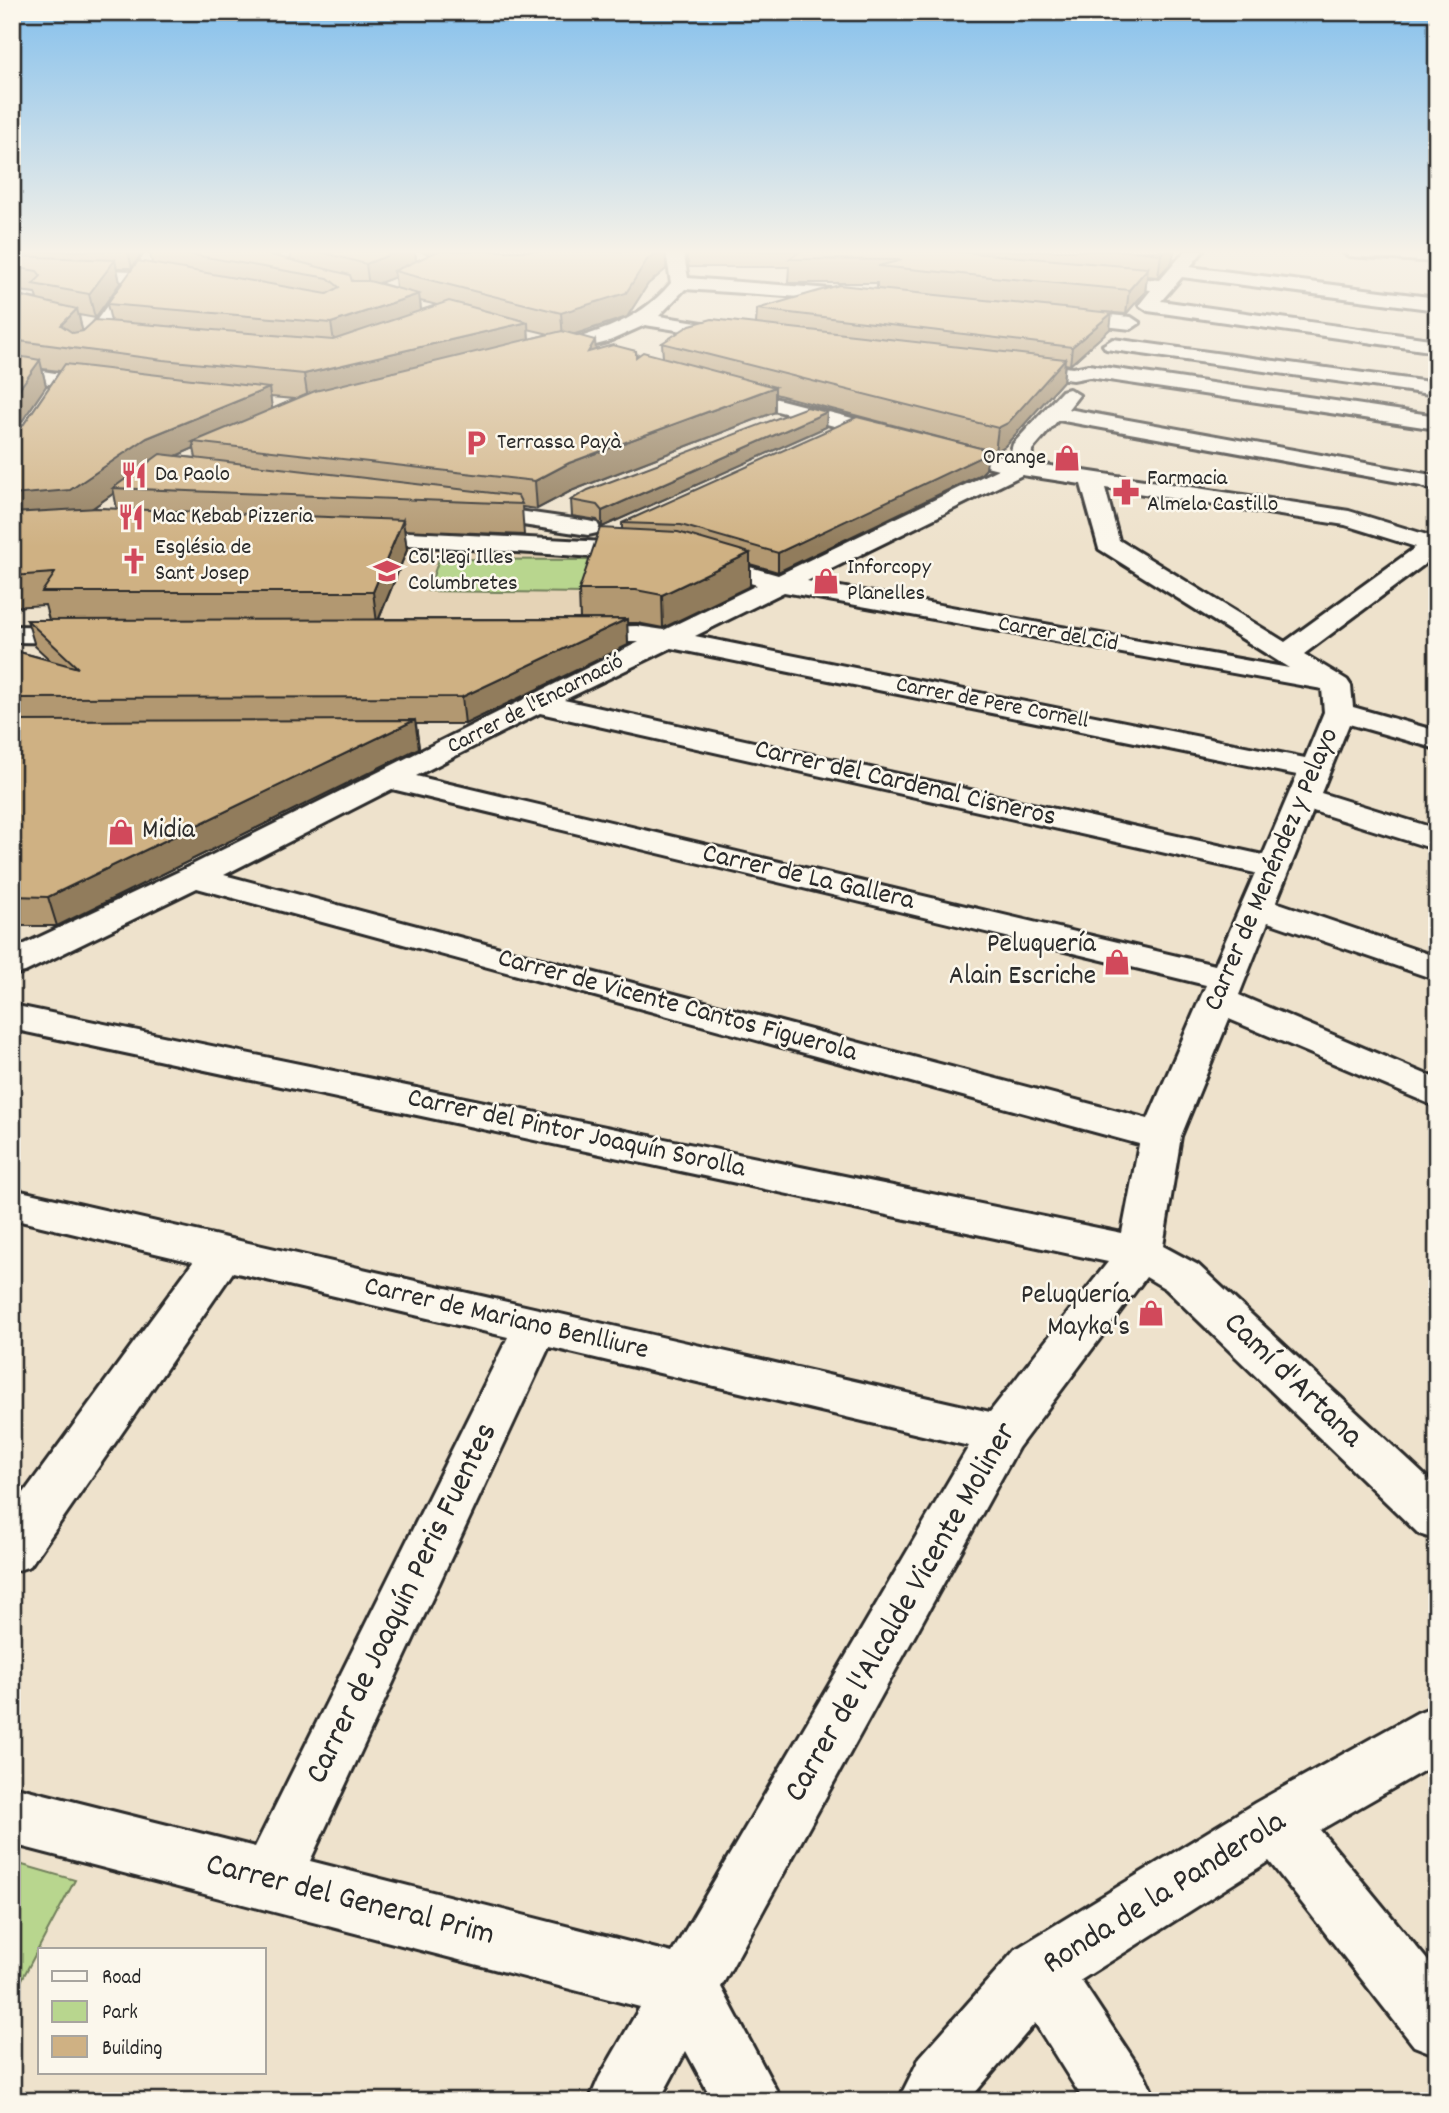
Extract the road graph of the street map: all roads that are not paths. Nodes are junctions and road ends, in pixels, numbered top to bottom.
1 (80, 350) edge
2 (567, 350) edge
3 (1109, 350) edge
4 (1147, 350) edge
5 (602, 359) edge
6 (993, 365) edge
7 (1089, 371) junction
8 (12, 372) edge
9 (63, 382) junction
10 (702, 385) edge
11 (1437, 389) edge
12 (129, 390) edge
13 (48, 404) edge
14 (802, 412) junction
15 (1052, 413) junction
16 (1437, 423) edge
17 (769, 425) edge
18 (853, 425) junction
19 (816, 442) edge
20 (1019, 468) junction
21 (1091, 479) junction
22 (1437, 485) edge
23 (1437, 495) edge
24 (1412, 502) dead end
25 (571, 504) edge
26 (447, 508) edge
27 (1387, 508) dead end
28 (1349, 518) junction
29 (542, 520) junction
30 (332, 535) edge
31 (519, 545) junction
32 (1436, 545) edge
33 (581, 548) junction
34 (780, 584) junction
35 (12, 634) edge
36 (555, 634) edge
37 (114, 635) edge
38 (668, 639) junction
39 (1286, 654) junction
40 (1338, 699) junction
41 (536, 704) junction
42 (1437, 709) edge
43 (403, 736) edge
44 (475, 736) junction
45 (1423, 736) edge
46 (390, 779) junction
47 (1309, 784) junction
48 (1437, 840) edge
49 (1273, 867) junction
50 (194, 877) junction
51 (1257, 907) junction
52 (12, 931) edge
53 (54, 943) junction
54 (12, 964) edge
55 (1437, 969) edge
56 (1222, 990) junction
57 (12, 1017) edge
58 (1437, 1094) edge
59 (1161, 1136) junction
60 (12, 1203) edge
61 (1140, 1253) junction
62 (222, 1254) junction
63 (536, 1326) junction
64 (1001, 1434) junction
65 (1437, 1519) edge
66 (12, 1550) edge
67 (1437, 1732) edge
68 (12, 1815) edge
69 (1276, 1824) junction
70 (270, 1881) junction
71 (1038, 1970) junction
72 (687, 1988) junction
73 (1437, 2023) edge
74 (622, 2101) edge
75 (749, 2101) edge
76 (931, 2101) edge
77 (1123, 2101) edge

1 - 9 street
2 - 5 street
3 - 7 street
4 - 11 street
6 - 7 street
7 - 15 street
7 - 16 street
8 - 9 street
9 - 12 street
9 - 13 street
10 - 14 street
14 - 17 street
14 - 18 street
15 - 20 street
15 - 22 street
18 - 19 street
18 - 20 street
20 - 21 street
20 - 34 street, Carrer de l'Encarnació
21 - 28 street
21 - 39 street
23 - 24 street
25 - 29 street
26 - 29 street
27 - 28 street
28 - 32 street
29 - 31 street
29 - 33 street
30 - 31 street, Carrer del Cid
31 - 33 street, Carrer del Cid
32 - 39 street
33 - 34 street, Carrer del Cid
34 - 38 street, Carrer de l'Encarnació
34 - 40 street, Carrer del Cid
35 - 37 street
36 - 38 street, Carrer de Pere Cornell
38 - 41 street, Carrer de l'Encarnació
38 - 47 street, Carrer de Pere Cornell
39 - 40 street
40 - 45 street
40 - 47 street, Carrer de Menéndez y Pelayo
41 - 44 street, Carrer de l'Encarnació
41 - 49 street, Carrer del Cardenal Cisneros
42 - 45 street
43 - 44 street
44 - 46 street, Carrer de l'Encarnació
46 - 50 street, Carrer de l'Encarnació
46 - 56 street, Carrer de La Gallera
47 - 48 street, Carrer de Pere Cornell
47 - 49 street, Carrer de Menéndez y Pelayo
49 - 51 street, Carrer de Menéndez y Pelayo
50 - 53 street, Carrer de l'Encarnació
50 - 59 street, Carrer de Vicente Cantos Figuerola
51 - 55 street
51 - 56 street, Carrer de Menéndez y Pelayo
52 - 53 street
53 - 54 street, Carrer de l'Encarnació
56 - 58 street, Carrer de La Gallera
56 - 59 street, Carrer de Menéndez y Pelayo
57 - 61 street, Carrer del Pintor Joaquín Sorolla
59 - 61 street, Carrer de Menéndez y Pelayo
60 - 62 street, Carrer de Mariano Benlliure
61 - 64 street, Carrer de l'Alcalde Vicente Moliner
61 - 65 street, Camí d'Artana
62 - 63 street, Carrer de Mariano Benlliure
62 - 66 street
63 - 64 street, Carrer de Mariano Benlliure
63 - 70 street, Carrer de Joaquín Peris Fuentes
64 - 72 street, Carrer de l'Alcalde Vicente Moliner
67 - 69 street, Ronda de la Panderola
68 - 70 street, Carrer del General Prim
69 - 71 street, Ronda de la Panderola
69 - 73 street
70 - 72 street, Carrer del General Prim
71 - 76 street, Ronda de la Panderola
71 - 77 street
72 - 74 street, Carrer de l'Alcalde Vicente Moliner
72 - 75 street

